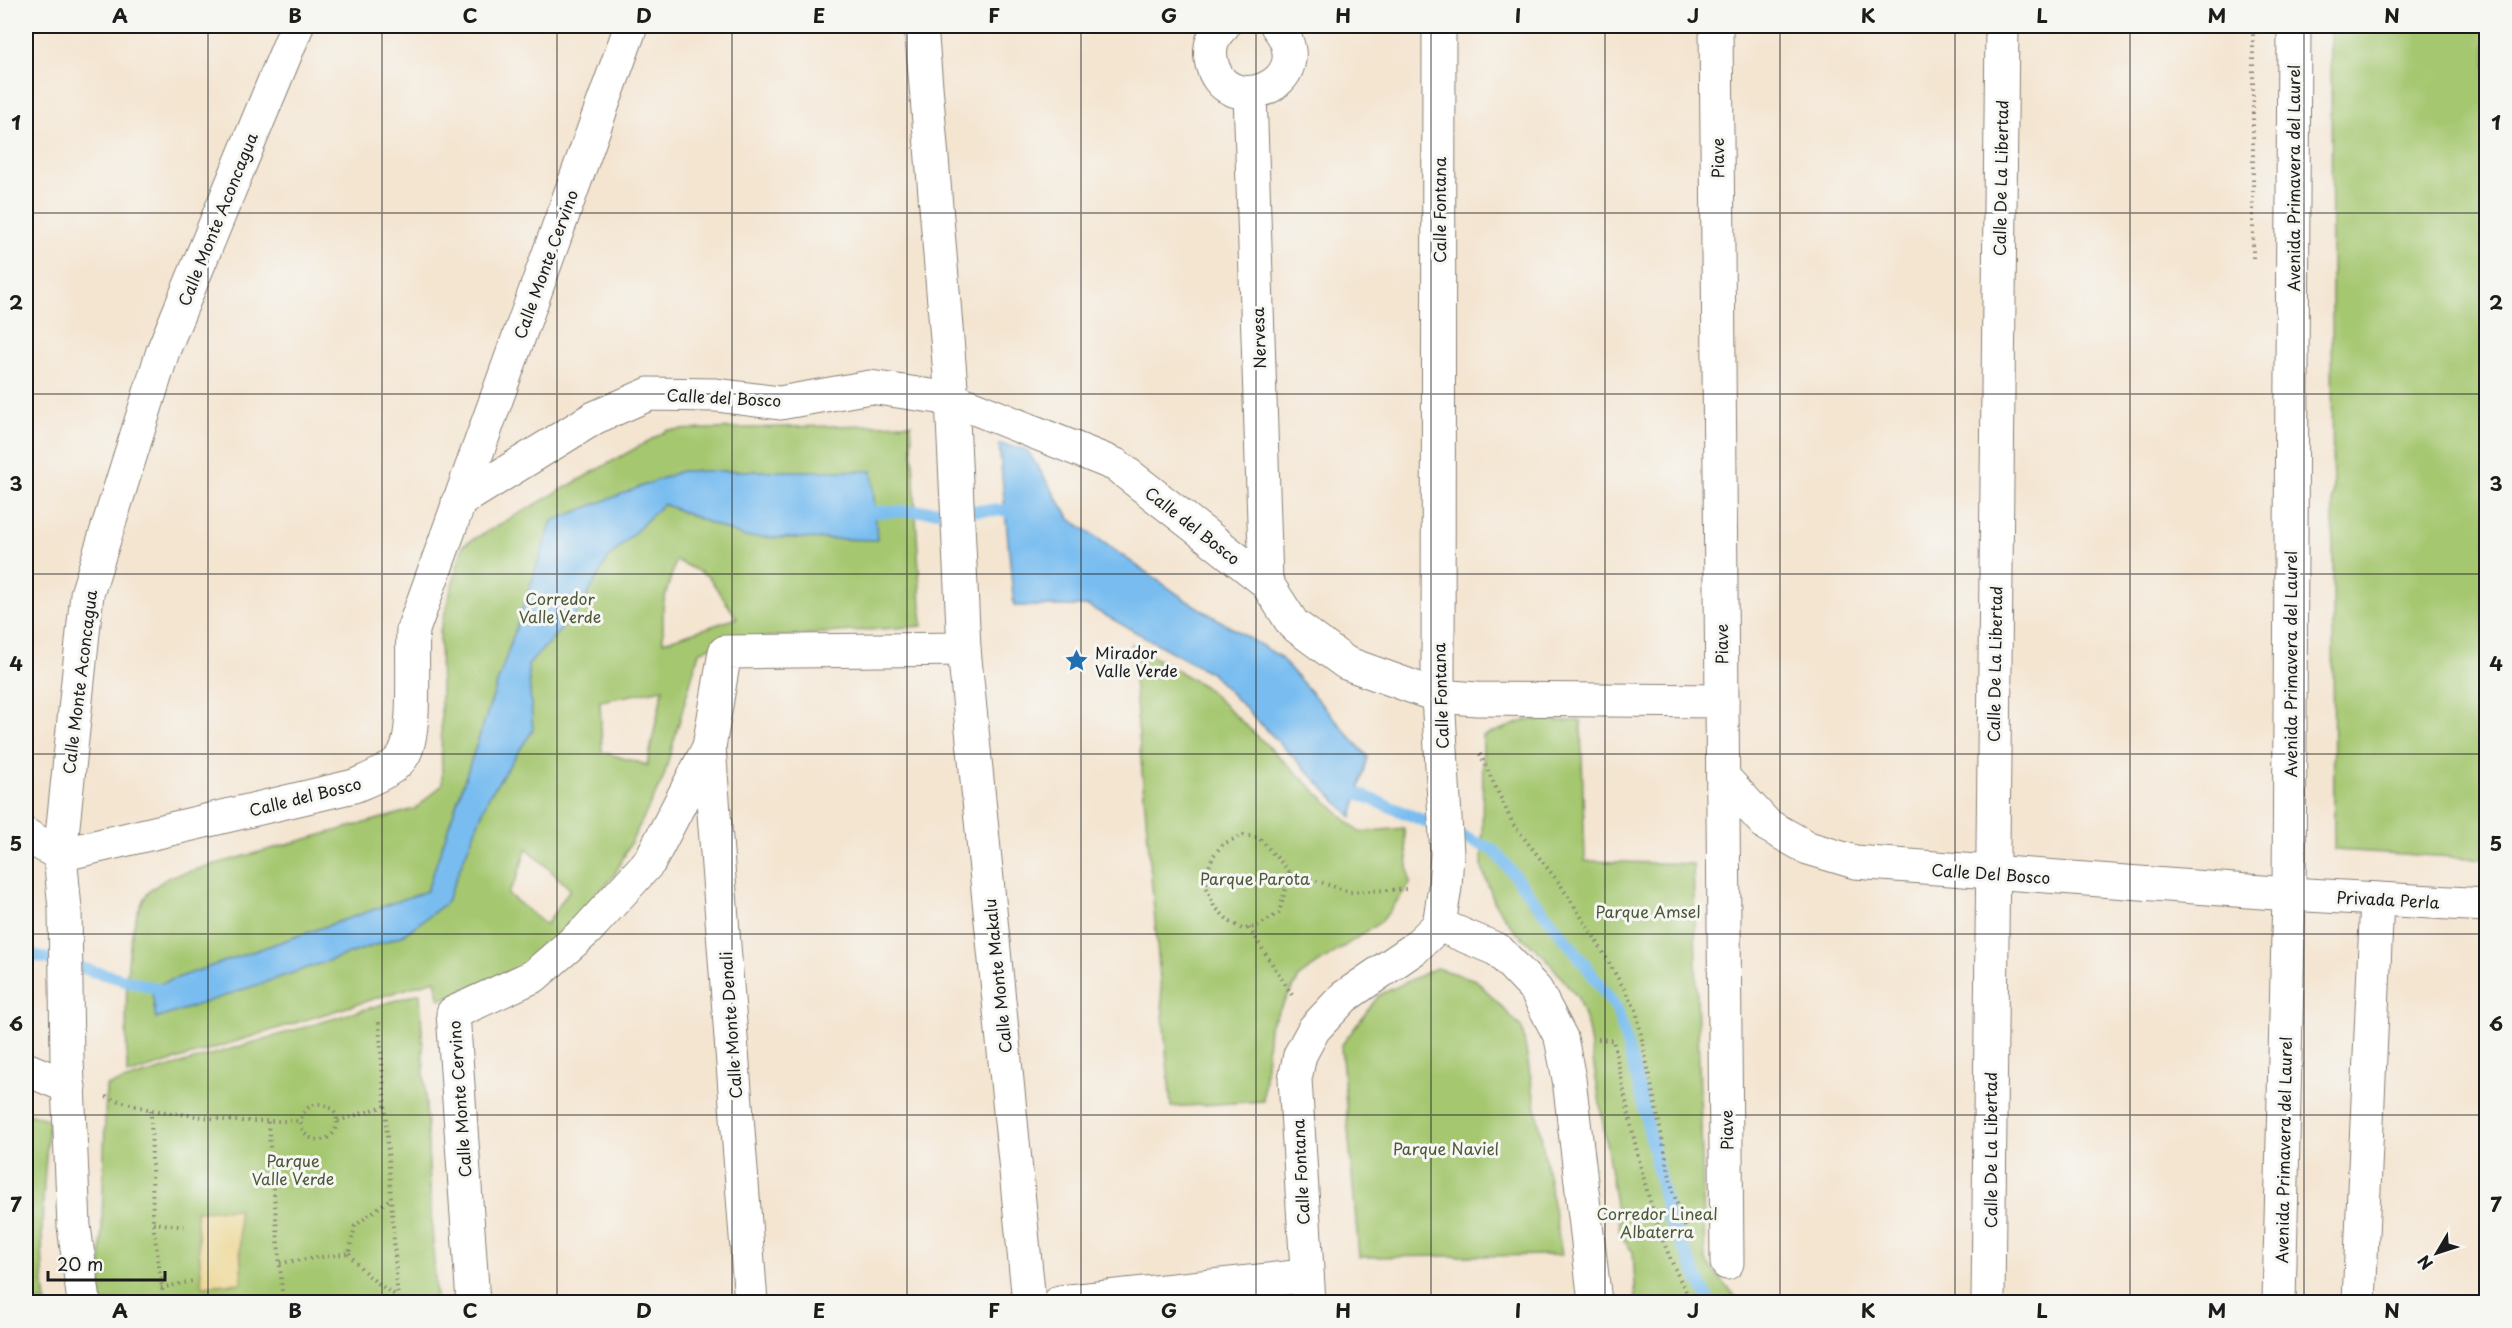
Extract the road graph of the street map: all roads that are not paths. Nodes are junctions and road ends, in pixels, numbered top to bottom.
1 (297, 26) edge
2 (631, 26) edge
3 (921, 26) edge
4 (1222, 26) edge
5 (1277, 26) edge
6 (1439, 26) edge
7 (1716, 26) edge
8 (2002, 26) edge
9 (2294, 26) edge
10 (1250, 93) junction
11 (952, 399) junction
12 (458, 502) junction
13 (1266, 582) junction
14 (964, 650) junction
15 (1438, 696) junction
16 (1722, 701) junction
17 (710, 747) junction
18 (1723, 777) junction
19 (26, 835) edge
20 (60, 855) junction
21 (1992, 873) junction
22 (2289, 894) junction
23 (2378, 899) junction
24 (2487, 905) edge
25 (1439, 925) junction
26 (26, 1068) edge
27 (68, 1073) junction
28 (1727, 1263) dead end
29 (1307, 1289) edge
30 (84, 1302) edge
31 (472, 1302) edge
32 (751, 1302) edge
33 (1029, 1302) edge
34 (1060, 1302) edge
35 (1595, 1302) edge
36 (1988, 1302) edge
37 (2279, 1302) edge
38 (2359, 1302) edge

1 - 20 street, Calle Monte Aconcagua
2 - 12 street, Calle Monte Cervino
3 - 11 street, Calle Monte Makalu
4 - 10 street
5 - 10 street
6 - 15 street, Calle Fontana
7 - 16 street, Piave
8 - 21 street, Calle De La Libertad
9 - 22 street, Avenida Primavera del Laurel
10 - 13 street, Nervesa
11 - 12 street, Calle del Bosco
11 - 13 street, Calle del Bosco
11 - 14 street, Calle Monte Makalu
12 - 20 street, Calle del Bosco
13 - 15 street, Calle del Bosco
14 - 17 street, Calle Monte Cervino
14 - 33 street, Calle Monte Makalu
15 - 16 street, Calle del Bosco
15 - 25 street, Calle Fontana
16 - 18 street, Piave
17 - 31 street, Calle Monte Cervino
17 - 32 street, Calle Monte Denali
18 - 21 street, Calle Del Bosco
18 - 28 street, Piave
19 - 20 street
20 - 27 street, Calle Monte Aconcagua
21 - 22 street, Calle Del Bosco
21 - 36 street, Calle De La Libertad
22 - 23 street, Privada Perla
22 - 37 street, Avenida Primavera del Laurel
23 - 24 street, Privada Perla
23 - 38 street
25 - 29 street, Calle Fontana
25 - 35 street
26 - 27 street
27 - 30 street, Calle Monte Aconcagua
29 - 34 street

